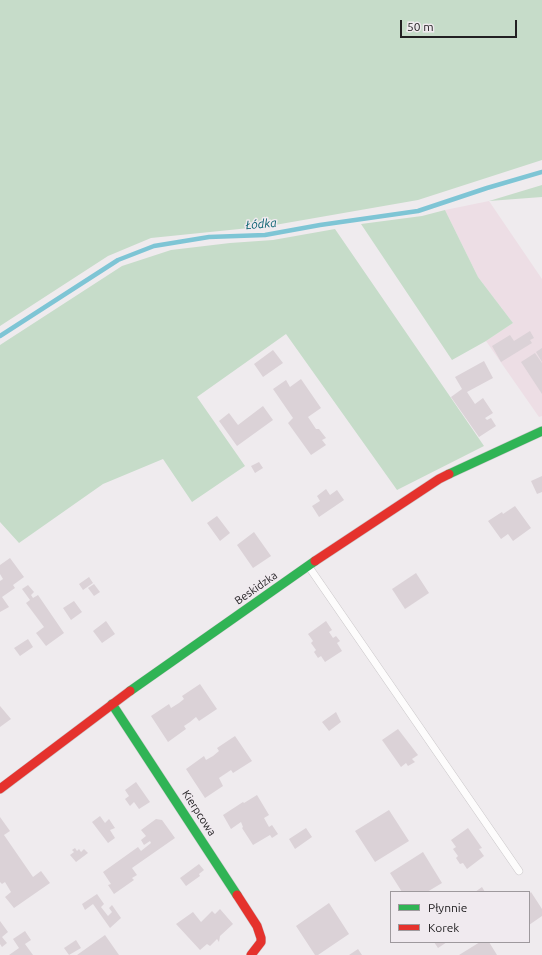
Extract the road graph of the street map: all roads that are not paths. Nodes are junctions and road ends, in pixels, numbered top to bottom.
1 (542, 431) edge
2 (309, 566) junction
3 (112, 704) junction
4 (0, 789) edge
5 (520, 871) dead end
6 (251, 955) edge

1 - 2 street, Beskidzka
2 - 3 street, Beskidzka
2 - 5 lane
3 - 4 street, Beskidzka
3 - 6 street, Kierpcowa

